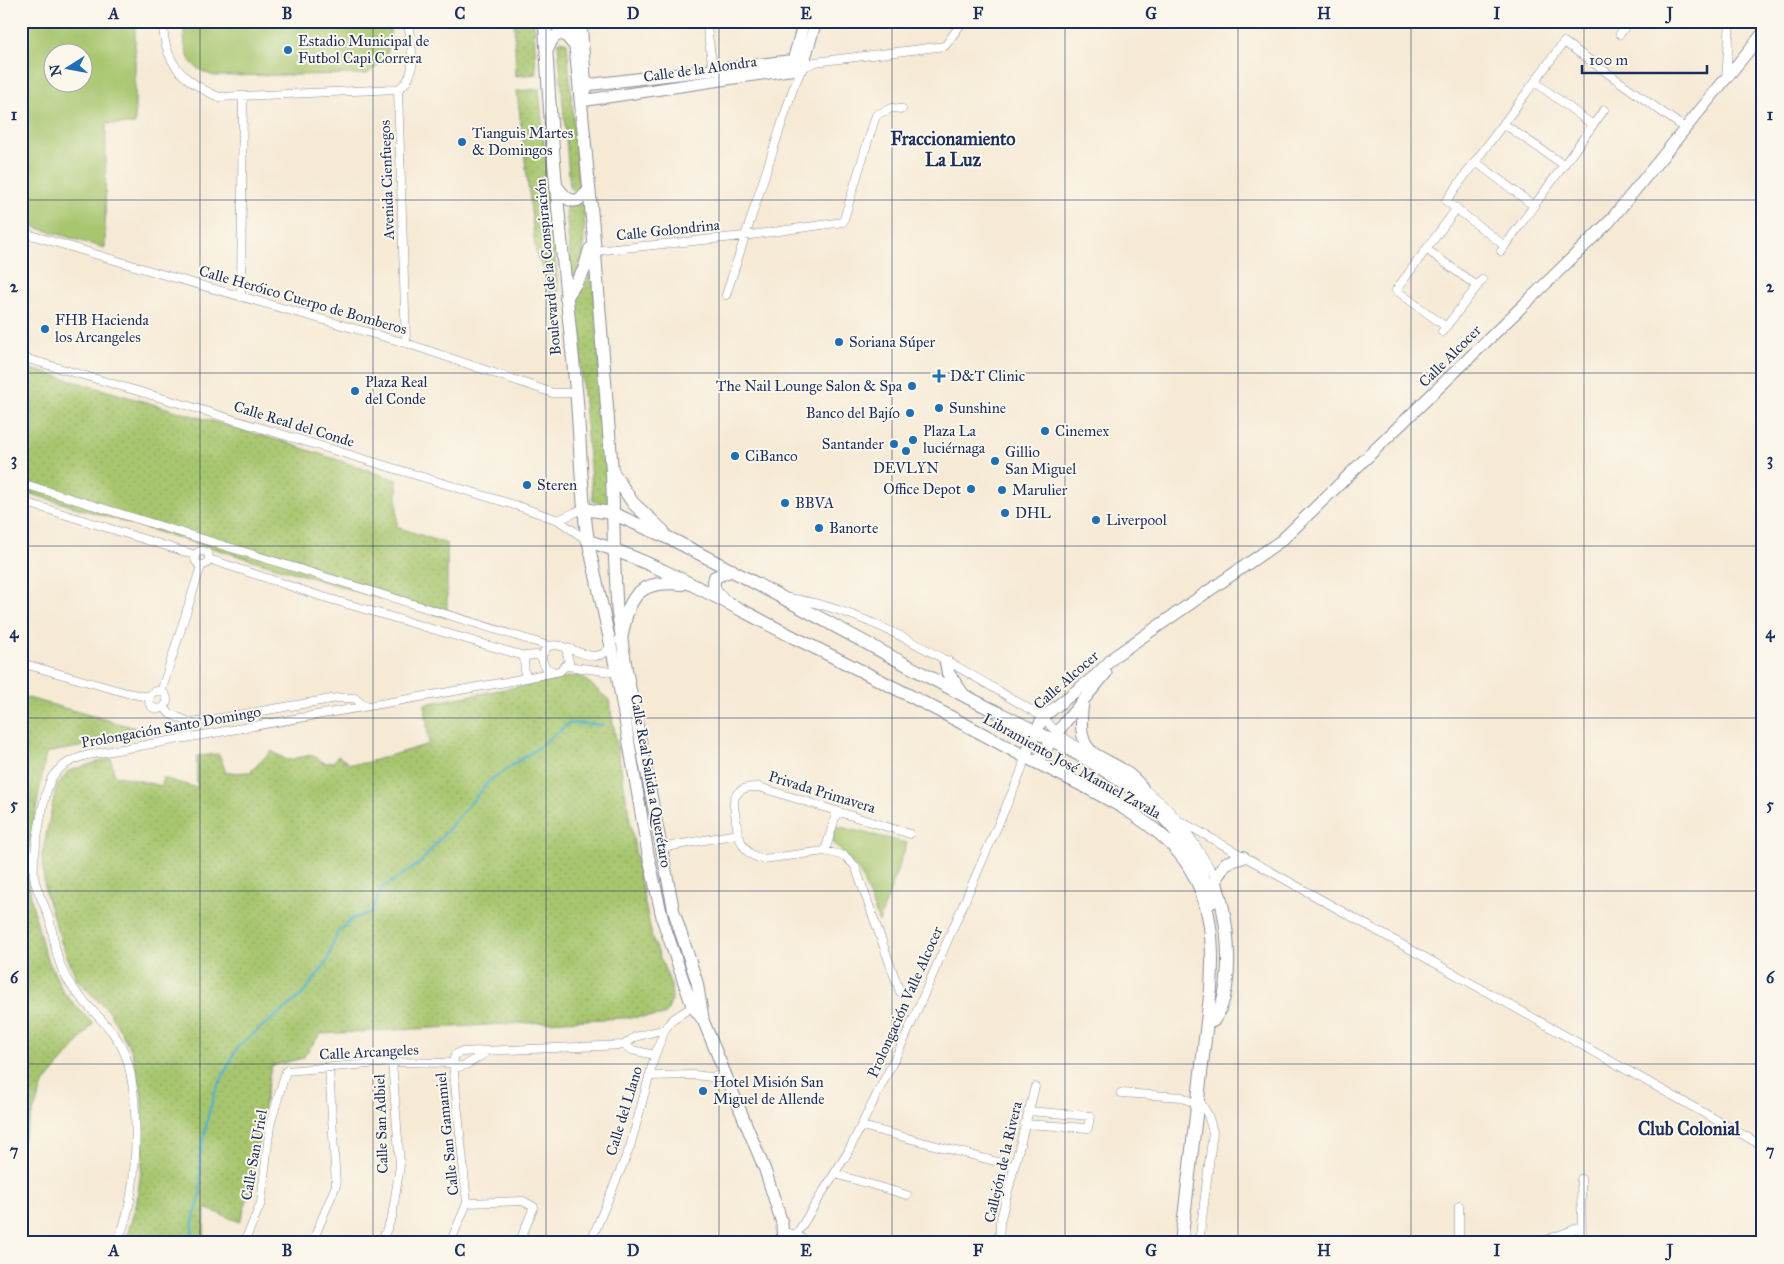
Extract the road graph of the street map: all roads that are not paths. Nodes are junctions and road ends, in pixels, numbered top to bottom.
1 (163, 21) edge
2 (408, 21) edge
3 (545, 21) edge
4 (572, 21) edge
5 (580, 21) edge
6 (706, 21) edge
7 (804, 21) edge
8 (816, 21) edge
9 (963, 21) edge
10 (1628, 21) edge
11 (1730, 21) edge
12 (1620, 34) dead end
13 (1762, 34) edge
14 (575, 46) junction
15 (546, 53) junction
16 (801, 64) junction
17 (713, 69) junction
18 (690, 72) junction
19 (1726, 79) junction
20 (1535, 82) junction
21 (586, 85) junction
22 (691, 86) junction
23 (398, 89) junction
24 (243, 97) junction
25 (587, 100) junction
26 (902, 109) dead end
27 (1604, 110) dead end
28 (1504, 124) junction
29 (1593, 125) junction
30 (1686, 129) junction
31 (1476, 162) junction
32 (1564, 165) junction
33 (587, 167) junction
34 (557, 187) junction
35 (589, 190) junction
36 (1534, 206) junction
37 (1457, 208) junction
38 (593, 228) junction
39 (21, 232) edge
40 (744, 236) junction
41 (1426, 249) junction
42 (594, 251) junction
43 (726, 295) dead end
44 (241, 297) junction
45 (566, 298) junction
46 (406, 344) junction
47 (21, 358) edge
48 (576, 393) junction
49 (612, 471) junction
50 (21, 483) edge
51 (21, 501) edge
52 (583, 509) junction
53 (612, 513) junction
54 (558, 520) junction
55 (588, 540) junction
56 (674, 540) junction
57 (614, 548) junction
58 (194, 555) junction
59 (209, 559) junction
60 (201, 566) junction
61 (732, 570) junction
62 (690, 585) junction
63 (782, 596) junction
64 (724, 602) junction
65 (616, 642) junction
66 (549, 646) junction
67 (566, 649) junction
68 (524, 656) junction
69 (1116, 656) junction
70 (542, 659) junction
71 (946, 662) junction
72 (21, 663) edge
73 (567, 666) junction
74 (555, 672) junction
75 (622, 673) junction
76 (535, 676) junction
77 (525, 678) junction
78 (161, 692) junction
79 (963, 695) junction
80 (150, 697) junction
81 (1083, 702) junction
82 (164, 707) junction
83 (365, 707) junction
84 (1043, 717) junction
85 (1035, 731) junction
86 (1055, 737) junction
87 (1025, 756) junction
88 (1037, 761) junction
89 (1022, 772) junction
90 (1142, 787) junction
91 (837, 811) junction
92 (1182, 822) junction
93 (737, 834) junction
94 (910, 834) dead end
95 (661, 848) junction
96 (825, 851) junction
97 (1243, 857) junction
98 (1216, 878) junction
99 (900, 992) dead end
100 (697, 1004) junction
101 (1213, 1021) junction
102 (666, 1029) junction
103 (624, 1045) junction
104 (489, 1051) junction
105 (655, 1055) junction
106 (392, 1062) junction
107 (453, 1063) junction
108 (329, 1068) junction
109 (286, 1071) joint
110 (725, 1074) junction
111 (650, 1076) junction
112 (1035, 1087) dead end
113 (1121, 1092) dead end
114 (1199, 1104) junction
115 (1028, 1111) junction
116 (1024, 1124) junction
117 (862, 1126) junction
118 (1763, 1146) edge
119 (1013, 1166) junction
120 (834, 1174) junction
121 (1581, 1179) dead end
122 (907, 1195) dead end
123 (467, 1203) junction
124 (1459, 1206) dead end
125 (1581, 1227) junction
126 (796, 1235) junction
127 (783, 1237) edge
128 (116, 1243) edge
129 (244, 1243) edge
130 (312, 1243) edge
131 (381, 1243) edge
132 (450, 1243) edge
133 (519, 1243) edge
134 (590, 1243) edge
135 (810, 1243) edge
136 (999, 1243) edge
137 (1181, 1243) edge
138 (1185, 1243) edge
139 (1199, 1243) edge
140 (1459, 1243) edge
141 (1538, 1243) edge
142 (1582, 1243) edge

1 - 24 street
2 - 23 street
3 - 15 main road, Boulevard de la Conspiración
4 - 14 main road
5 - 21 street
6 - 17 street
7 - 16 street
8 - 16 street
9 - 16 street, Calle de la Alondra
10 - 12 street
11 - 19 street
13 - 19 street, Calle Alcocer
14 - 15 main road
14 - 33 main road
15 - 34 main road, Boulevard de la Conspiración
16 - 17 street, Calle de la Alondra
16 - 22 street, Calle de la Alondra
16 - 40 street
17 - 18 street, Calle de la Alondra
18 - 21 street, Calle de la Alondra
18 - 22 street
19 - 30 street, Calle Alcocer
20 - 28 street
20 - 29 street
20 - 30 street
21 - 25 street
22 - 25 street, Calle de la Alondra
23 - 24 street
23 - 46 street, Avenida Cienfuegos
24 - 44 street
25 - 33 street
26 - 40 street, Calle Golondrina
27 - 29 street
28 - 31 street
28 - 32 street
29 - 32 street
30 - 69 street, Calle Alcocer
31 - 36 street
31 - 37 street
32 - 36 street
33 - 35 main road
34 - 35 main road
34 - 45 main road, Boulevard de la Conspiración
35 - 38 main road
36 - 37 street
37 - 41 street
38 - 42 main road
38 - 45 main road
39 - 44 street, Calle Heróico Cuerpo de Bomberos
40 - 42 street, Calle Golondrina
40 - 43 street
41 - 41 street
42 - 49 main road
44 - 46 street, Calle Heróico Cuerpo de Bomberos
45 - 48 main road, Boulevard de la Conspiración
46 - 48 street, Calle Heróico Cuerpo de Bomberos
47 - 54 street, Calle Real del Conde
48 - 52 main road, Boulevard de la Conspiración
49 - 53 main road
49 - 56 main road
50 - 66 street
51 - 58 street
52 - 53 main road
52 - 54 street
52 - 55 main road, Boulevard de la Conspiración
53 - 56 main road
53 - 57 main road
54 - 55 street, Calle Real del Conde
55 - 57 main road, Libramiento José Manuel Zavala
55 - 65 street, Calle Real Salida a Querétaro
56 - 61 main road, Libramiento José Manuel Zavala
57 - 62 main road, Libramiento José Manuel Zavala
57 - 65 street, Calle Real Salida a Querétaro
58 - 59 street
58 - 60 street
59 - 60 street
59 - 68 street
60 - 78 street
61 - 63 main road, Libramiento José Manuel Zavala
61 - 64 main road
62 - 64 main road, Libramiento José Manuel Zavala
62 - 65 main road
63 - 71 street
63 - 79 main road, Libramiento José Manuel Zavala
64 - 87 main road, Libramiento José Manuel Zavala
65 - 67 street
65 - 75 street, Calle Real Salida a Querétaro
66 - 67 street
66 - 70 street
67 - 73 street
68 - 70 street
68 - 77 street
69 - 81 street, Calle Alcocer
69 - 84 street, Calle Alcocer
70 - 74 street
70 - 76 street
71 - 79 main road
71 - 84 street
72 - 80 street
73 - 74 street
73 - 75 street
74 - 76 street, Prolongación Santo Domingo
75 - 95 street, Calle Real Salida a Querétaro
75 - 100 street, Calle Real Salida a Querétaro
76 - 77 street, Prolongación Santo Domingo
77 - 83 street, Prolongación Santo Domingo
78 - 80 street
78 - 82 street
79 - 85 main road, Libramiento José Manuel Zavala
80 - 82 street
81 - 86 street, Calle Alcocer
81 - 90 street
82 - 83 street
83 - 128 street, Prolongación Santo Domingo
84 - 85 street, Calle Alcocer
84 - 86 street
85 - 86 main road, Libramiento José Manuel Zavala
85 - 87 street, Calle Alcocer
86 - 88 street, Calle Alcocer
86 - 90 street
86 - 101 main road, Libramiento José Manuel Zavala
87 - 88 main road, Libramiento José Manuel Zavala
87 - 89 street, Prolongación Valle Alcocer
88 - 89 street
88 - 114 main road, Libramiento José Manuel Zavala
89 - 117 street, Prolongación Valle Alcocer
90 - 92 street
91 - 93 street, Privada Primavera
91 - 94 street, Privada Primavera
91 - 96 street
92 - 97 street
92 - 98 street
93 - 95 street
93 - 96 street, Privada Primavera
95 - 100 street, Calle Real Salida a Querétaro
96 - 99 street, Privada Primavera
97 - 98 main road
97 - 118 street
98 - 101 main road
100 - 102 street, Calle del Llano
100 - 110 street, Calle Real Salida a Querétaro
101 - 114 main road, Libramiento José Manuel Zavala
102 - 103 street, Calle Arcangeles
102 - 105 street, Calle del Llano
103 - 104 street, Calle Arcangeles
103 - 105 street, Calle Arcangeles
104 - 107 street, Calle Arcangeles
104 - 107 street, Calle Arcangeles
105 - 111 street, Calle del Llano
106 - 107 street, Calle Arcangeles
106 - 108 street, Calle Arcangeles
106 - 131 street, Calle San Adbiel
107 - 123 street, Calle San Gamamiel
108 - 109 street, Calle Arcangeles
108 - 130 street
109 - 129 street, Calle San Uriel
110 - 111 street
110 - 127 street, Calle Real Salida a Querétaro
111 - 134 street, Calle del Llano
112 - 115 street, Callejón de la Rivera
113 - 114 street
114 - 137 main road, Libramiento José Manuel Zavala
114 - 138 main road, Libramiento José Manuel Zavala
114 - 139 street
115 - 116 street, Callejón de la Rivera
115 - 116 street
116 - 119 street, Callejón de la Rivera
117 - 119 street
117 - 120 street, Prolongación Valle Alcocer
119 - 136 street, Callejón de la Rivera
120 - 122 street
120 - 126 street, Prolongación Valle Alcocer
121 - 125 street
123 - 132 street, Calle San Gamamiel
123 - 133 street, Calle San Gamamiel
124 - 140 street
125 - 141 street
125 - 142 street
126 - 127 street
126 - 135 street

